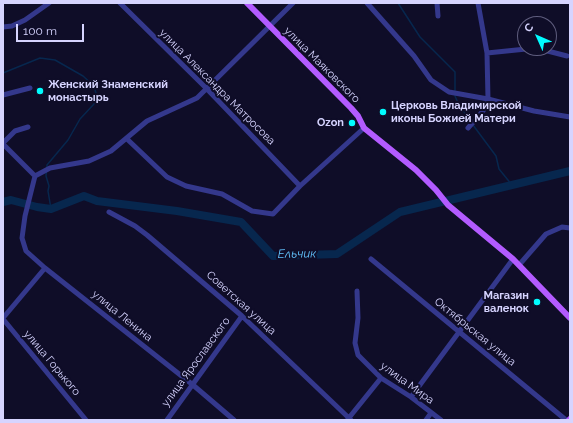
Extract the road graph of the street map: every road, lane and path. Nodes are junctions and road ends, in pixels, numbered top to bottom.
1 (49, 3) edge
2 (120, 3) edge
3 (247, 3) edge
4 (293, 3) edge
5 (367, 3) edge
6 (437, 3) edge
7 (478, 3) edge
8 (438, 16) dead end
9 (269, 26) junction
10 (3, 27) edge
11 (487, 53) junction
12 (567, 56) dead end
13 (30, 88) dead end
14 (206, 88) junction
15 (3, 95) edge
16 (488, 99) junction
17 (570, 117) edge
18 (28, 127) dead end
19 (364, 128) junction
20 (468, 128) dead end
21 (127, 139) junction
22 (3, 143) edge
23 (35, 176) junction
24 (300, 186) junction
25 (109, 212) dead end
26 (570, 228) edge
27 (513, 259) junction
28 (371, 260) dead end
29 (519, 265) junction
30 (45, 268) junction
31 (357, 290) dead end
32 (242, 316) junction
33 (570, 318) edge
34 (3, 319) edge
35 (460, 332) junction
36 (381, 378) junction
37 (193, 385) junction
38 (411, 397) junction
39 (431, 413) junction
40 (349, 419) edge
41 (86, 420) edge
42 (167, 420) edge
43 (234, 420) edge
44 (426, 420) edge
45 (441, 420) edge
46 (566, 420) edge

1 - 10 street
2 - 14 street, улица Александра Матросова
3 - 9 main road, улица Маяковского
4 - 9 street
5 - 16 street
6 - 8 street
7 - 11 street
9 - 14 street
9 - 19 main road, улица Маяковского
11 - 12 street
11 - 16 street
13 - 15 street
14 - 21 street
14 - 24 street, улица Александра Матросова
16 - 17 street
16 - 20 street
18 - 22 street
19 - 24 street
19 - 27 main road, улица Маяковского
21 - 23 street
21 - 24 street
22 - 23 street
23 - 30 street, улица Ленина
25 - 32 street, Советская улица
26 - 29 street
27 - 29 main road
27 - 35 street
28 - 35 street, Октябрьская улица
29 - 33 main road
30 - 34 street
30 - 37 street, улица Ленина
31 - 36 street, улица Мира
32 - 37 street, улица Ярославского
32 - 40 street, Советская улица
34 - 41 street, улица Горького
35 - 38 street
35 - 46 street, Октябрьская улица
36 - 38 street, улица Мира
36 - 40 street
37 - 42 street, улица Ярославского
37 - 43 street, улица Ленина
38 - 39 street, улица Мира
39 - 44 street
39 - 45 street, улица Мира

